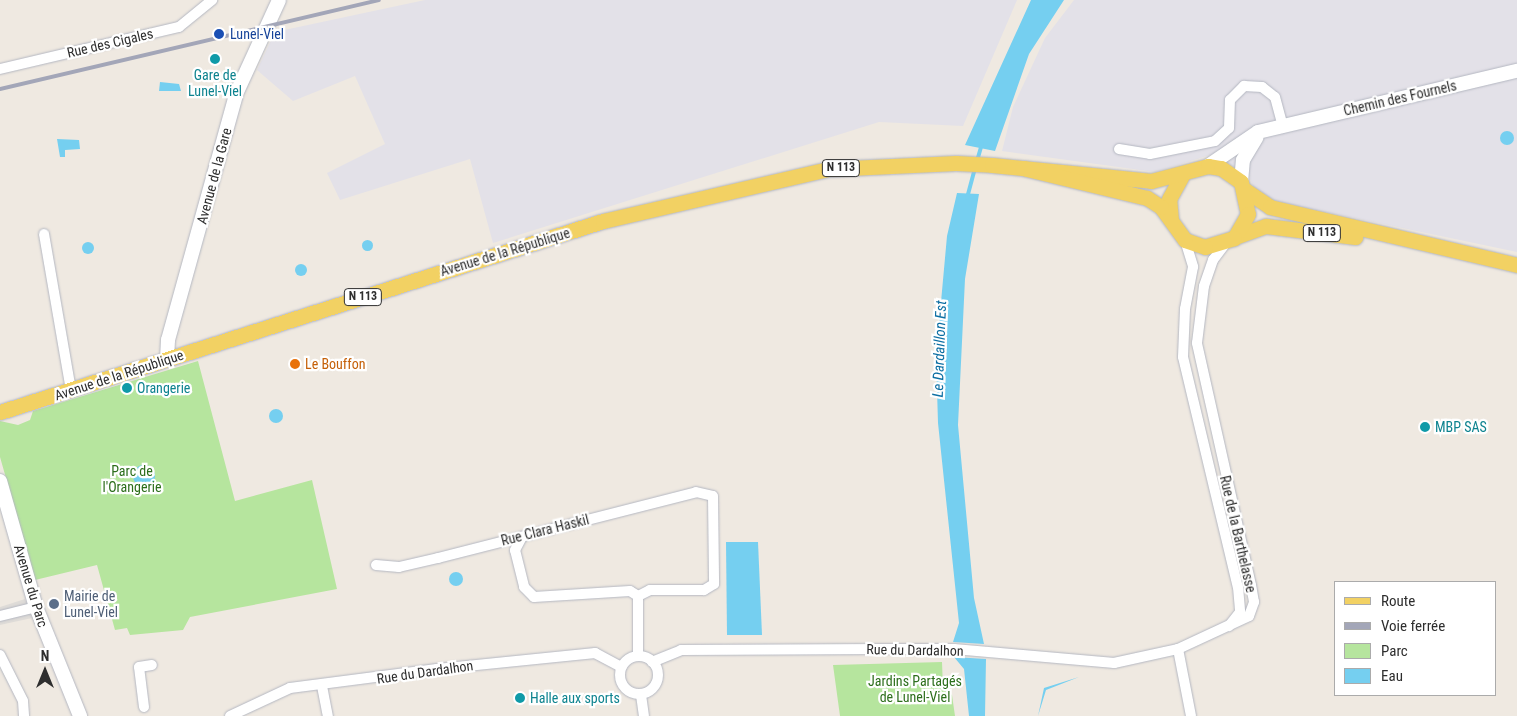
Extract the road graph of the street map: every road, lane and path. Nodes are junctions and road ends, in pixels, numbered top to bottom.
1 (212, 0) edge
2 (280, 0) edge
3 (0, 69) edge
4 (1517, 70) edge
5 (1280, 127) junction
6 (1119, 149) dead end
7 (1208, 166) junction
8 (1023, 168) junction
9 (1182, 176) junction
10 (1243, 186) junction
11 (1171, 222) junction
12 (44, 234) dead end
13 (1185, 240) junction
14 (1230, 240) junction
15 (1412, 244) junction
16 (1517, 265) edge
17 (167, 359) junction
18 (71, 390) junction
19 (0, 412) edge
20 (0, 481) edge
21 (522, 537) junction
22 (376, 565) dead end
23 (638, 596) junction
24 (36, 607) junction
25 (0, 616) edge
26 (1226, 628) junction
27 (1178, 649) junction
28 (0, 655) edge
29 (638, 656) junction
30 (652, 662) junction
31 (152, 665) dead end
32 (621, 667) junction
33 (322, 686) junction
34 (641, 695) junction
35 (144, 707) dead end
36 (24, 716) edge
37 (80, 716) edge
38 (230, 716) edge
39 (328, 716) edge
40 (644, 716) edge
41 (1191, 716) edge

1 - 3 street, Rue des Cigales
2 - 17 street, Avenue de la Gare
4 - 5 street, Chemin des Fournels
5 - 6 street
5 - 7 street, Chemin des Fournels
5 - 10 street, Chemin des Fournels
7 - 9 main road
7 - 10 main road
8 - 9 main road, N 113
8 - 11 main road, N 113
8 - 17 main road, Avenue de la République / N 113
9 - 11 main road
10 - 14 main road
10 - 15 main road, N 113
11 - 13 main road
12 - 18 street
13 - 14 main road
13 - 26 street, Rue de la Barthelasse
14 - 15 main road, N 113
14 - 26 street, Rue de la Barthelasse
15 - 16 main road, N 113
17 - 18 main road, Avenue de la République / N 113
18 - 19 main road, Avenue de la République / N 113
20 - 24 street, Avenue du Parc
21 - 22 street, Rue Clara Haskil
21 - 23 street
21 - 23 street, Rue Clara Haskil
23 - 29 street
24 - 25 street
24 - 37 street, Avenue du Parc
26 - 27 street, Rue du Dardalhon
27 - 30 street, Rue du Dardalhon
27 - 41 street
28 - 36 street
29 - 30 street
29 - 32 street
30 - 34 street
31 - 35 street
32 - 33 street, Rue du Dardalhon
32 - 34 street
33 - 38 street, Rue du Dardalhon
33 - 39 street
34 - 40 street

